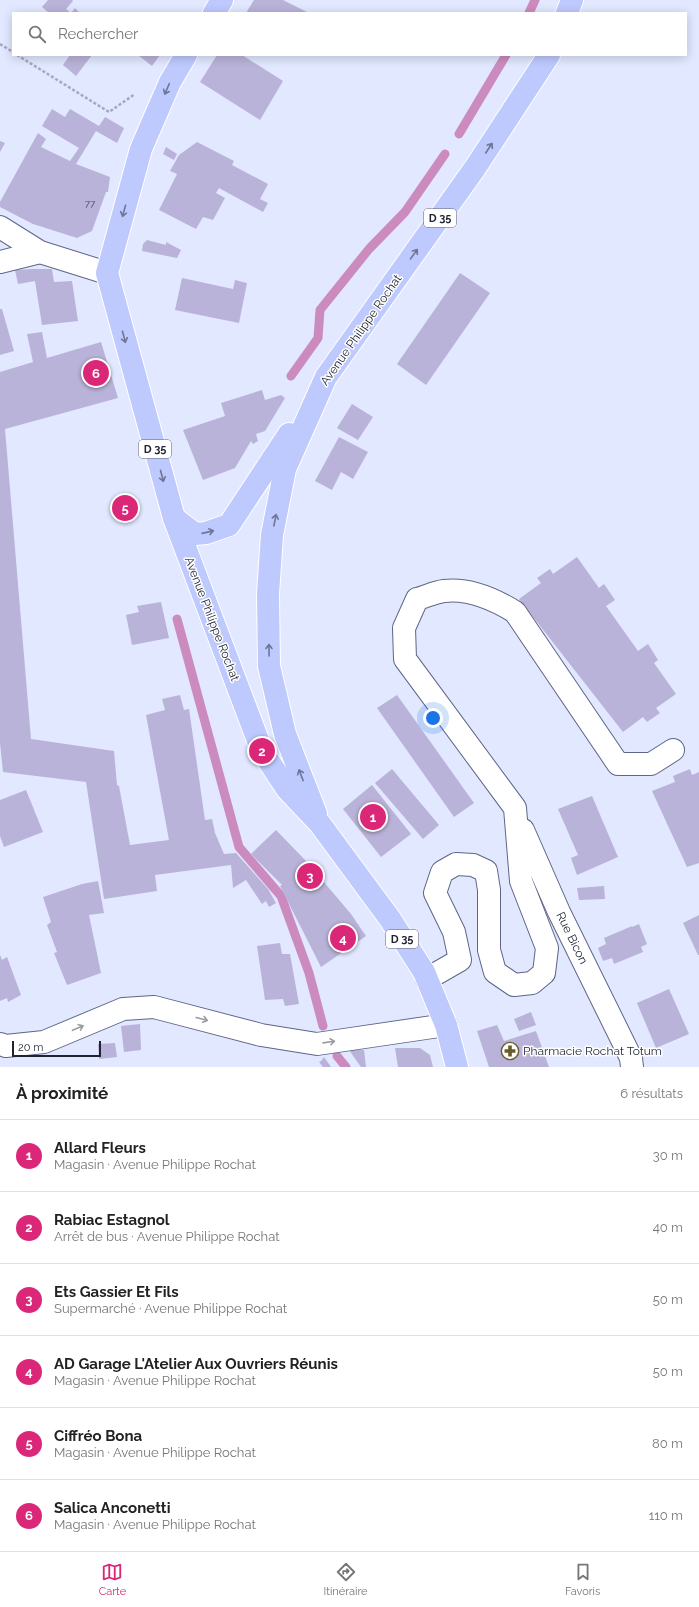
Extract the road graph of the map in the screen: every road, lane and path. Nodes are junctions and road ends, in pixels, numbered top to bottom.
1 (222, 0) edge
2 (572, 0) edge
3 (215, 12) edge
4 (567, 12) edge
5 (0, 44) edge
6 (12, 51) edge
7 (19, 56) edge
8 (185, 56) edge
9 (548, 56) edge
10 (109, 112) dead end
11 (0, 227) edge
12 (40, 252) junction
13 (0, 262) edge
14 (107, 273) junction
15 (326, 377) junction
16 (174, 518) junction
17 (672, 750) dead end
18 (515, 808) junction
19 (320, 824) junction
20 (427, 979) junction
21 (446, 1025) junction
22 (0, 1044) edge
23 (457, 1067) edge
24 (632, 1067) edge

1 - 3 main road
2 - 4 main road
5 - 6 path
7 - 10 path
8 -> 14 main road
15 -> 9 main road, Avenue Philippe Rochat / D 35
11 - 12 street
12 - 13 street
12 - 14 street
14 -> 16 main road, Avenue Philippe Rochat / D 35
16 -> 15 main road
19 -> 15 main road, Avenue Philippe Rochat / D 35
16 - 19 main road, Avenue Philippe Rochat / D 35
17 - 18 street, Rue Bicon
18 - 20 street
18 - 24 street, Rue Bicon
19 - 20 main road, Avenue Philippe Rochat / D 35
20 - 21 main road, Avenue Philippe Rochat / D 35
22 -> 21 street
21 - 23 main road, Avenue Philippe Rochat / D 35

